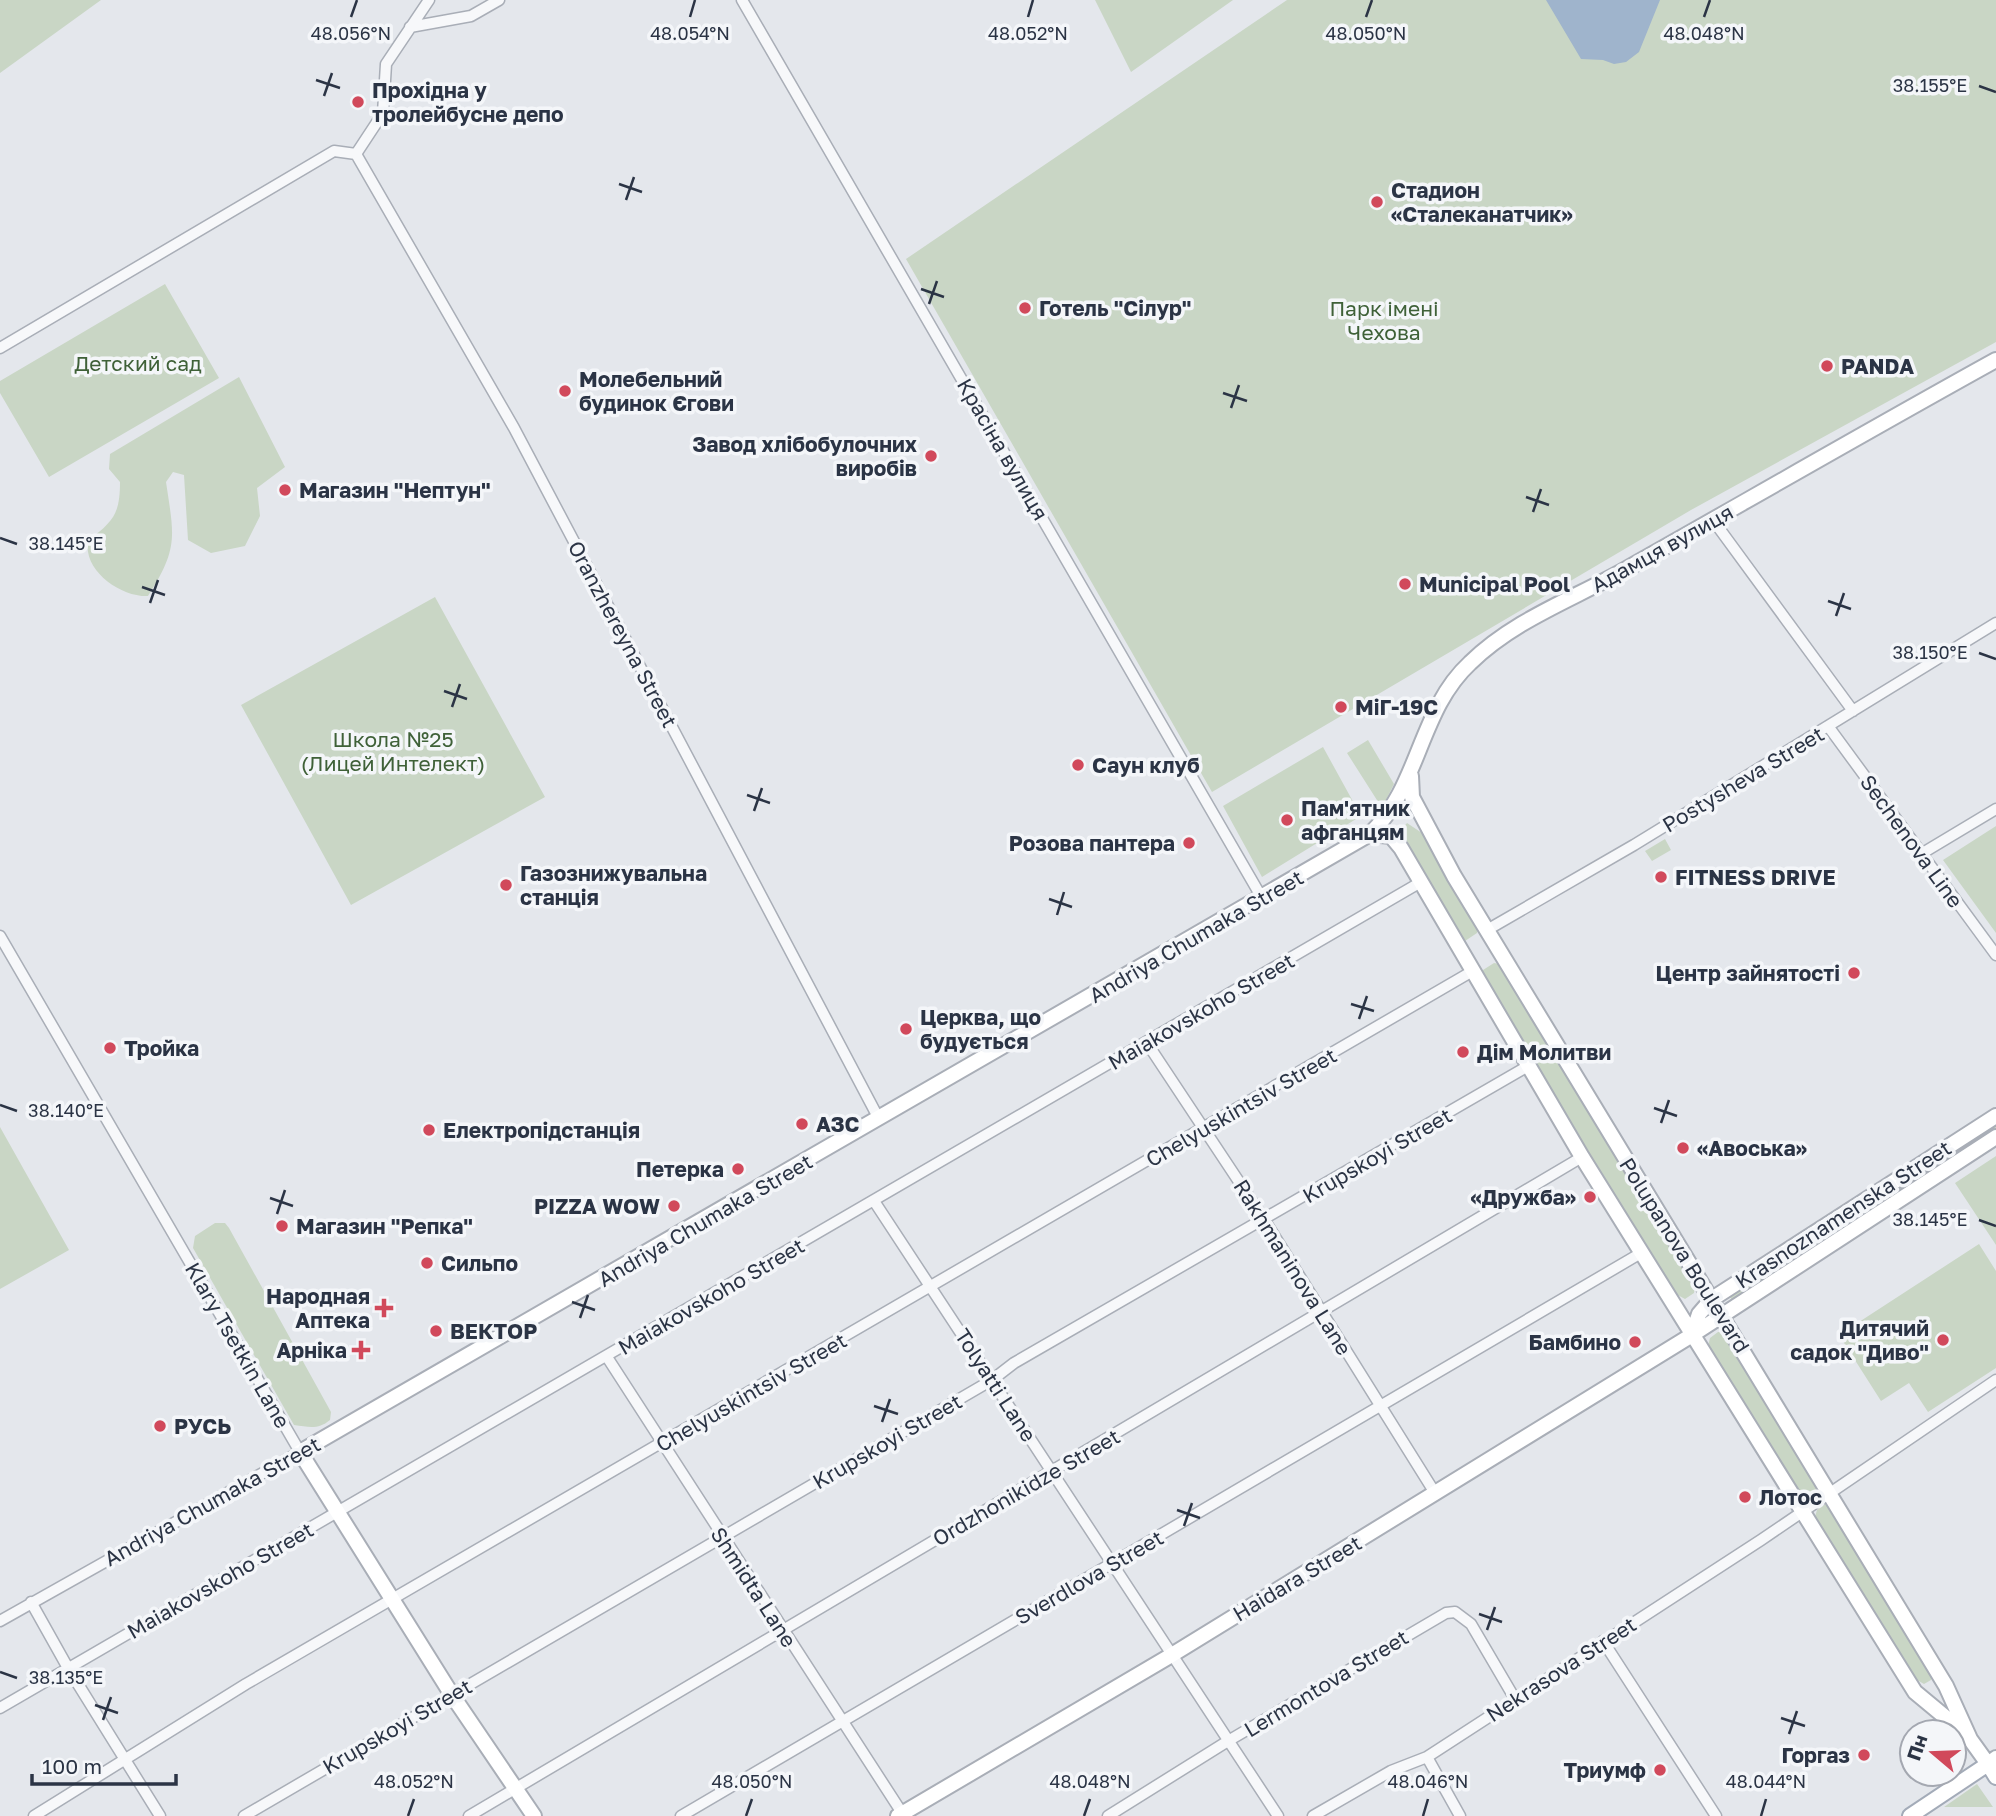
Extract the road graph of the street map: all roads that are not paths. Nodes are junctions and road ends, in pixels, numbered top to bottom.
1 (429, 0) edge
2 (499, 0) edge
3 (742, 0) edge
4 (410, 27) junction
5 (356, 155) junction
6 (0, 348) edge
7 (1996, 360) edge
8 (1713, 520) junction
9 (1996, 623) edge
10 (1853, 711) junction
11 (1828, 726) junction
12 (1411, 769) junction
13 (1996, 809) edge
14 (1386, 819) junction
15 (1423, 822) junction
16 (1370, 834) junction
17 (1922, 853) junction
18 (1420, 882) junction
19 (1262, 898) junction
20 (1487, 930) junction
21 (0, 936) edge
22 (1996, 955) edge
23 (1471, 972) junction
24 (1147, 1043) junction
25 (1530, 1065) junction
26 (1996, 1116) edge
27 (879, 1119) junction
28 (1205, 1129) junction
29 (1996, 1137) edge
30 (1582, 1157) junction
31 (874, 1201) junction
32 (1265, 1221) junction
33 (1642, 1253) junction
34 (932, 1287) junction
35 (1712, 1299) junction
36 (1322, 1312) junction
37 (1722, 1314) junction
38 (1692, 1335) junction
39 (607, 1357) junction
40 (992, 1380) junction
41 (1996, 1380) edge
42 (1380, 1407) junction
43 (663, 1443) junction
44 (300, 1452) junction
45 (1052, 1471) junction
46 (1435, 1493) junction
47 (1829, 1493) junction
48 (1803, 1511) junction
49 (335, 1512) junction
50 (721, 1537) junction
51 (1110, 1565) junction
52 (392, 1600) junction
53 (31, 1602) junction
54 (0, 1621) edge
55 (782, 1630) junction
56 (1603, 1641) junction
57 (1170, 1656) junction
58 (68, 1668) junction
59 (452, 1695) junction
60 (1515, 1699) junction
61 (0, 1708) edge
62 (843, 1721) junction
63 (1970, 1739) junction
64 (1228, 1741) junction
65 (1427, 1757) junction
66 (125, 1758) junction
67 (1992, 1761) edge
68 (1996, 1777) edge
69 (516, 1788) junction
70 (901, 1815) edge
71 (34, 1816) edge
72 (160, 1816) edge
73 (244, 1816) edge
74 (469, 1816) edge
75 (534, 1816) edge
76 (681, 1816) edge
77 (1108, 1816) edge
78 (1278, 1816) edge
79 (1313, 1816) edge
80 (1460, 1816) edge
81 (1716, 1816) edge
82 (1910, 1816) edge

1 - 4 street
2 - 4 street
3 - 19 street, Красіна вулиця
4 - 5 street
5 - 6 street
5 - 27 street, Oranzhereyna Street
7 - 8 street, Адамця вулиця
8 - 10 street
8 - 12 street, Адамця вулиця
9 - 10 street, Postysheva Street
10 - 11 street, Postysheva Street
11 - 17 street, Sechenova Line
11 - 20 street, Postysheva Street
12 - 14 street, Адамця вулиця
12 - 15 street, Polupanova Boulevard
13 - 17 street
14 - 15 street
14 - 16 street, Адамця вулиця
15 - 20 street, Polupanova Boulevard
16 - 18 street, Polupanova Boulevard
16 - 19 street, Andriya Chumaka Street
17 - 22 street, Sechenova Line
18 - 23 street, Polupanova Boulevard
18 - 24 street, Maiakovskoho Street
19 - 27 street, Andriya Chumaka Street
20 - 35 street, Polupanova Boulevard
21 - 44 street, Klary Tsetkin Lane
23 - 25 street, Polupanova Boulevard
23 - 28 street, Chelyuskintsiv Street
24 - 28 street, Rakhmaninova Lane
24 - 31 street, Maiakovskoho Street
25 - 30 street, Polupanova Boulevard
25 - 32 street, Krupskoyi Street
26 - 35 street, Krasnoznamenska Street
27 - 44 street, Andriya Chumaka Street
28 - 32 street, Rakhmaninova Lane
28 - 34 street, Chelyuskintsiv Street
29 - 37 street, Krasnoznamenska Street
30 - 33 street, Polupanova Boulevard
30 - 36 street, Ordzhonikidze Street
31 - 34 street, Tolyatti Lane
31 - 39 street, Maiakovskoho Street
32 - 36 street, Rakhmaninova Lane
32 - 40 street, Krupskoyi Street
33 - 38 street, Polupanova Boulevard
33 - 42 street, Sverdlova Street
34 - 40 street, Tolyatti Lane
34 - 43 street, Chelyuskintsiv Street
35 - 37 street, Polupanova Boulevard
35 - 38 street, Krasnoznamenska Street
36 - 42 street, Rakhmaninova Lane
36 - 45 street, Ordzhonikidze Street
37 - 38 street, Krasnoznamenska Street
37 - 47 street, Polupanova Boulevard
38 - 46 street, Haidara Street
38 - 48 street, Polupanova Boulevard
39 - 43 street, Shmidta Lane
39 - 49 street, Maiakovskoho Street
40 - 45 street, Tolyatti Lane
40 - 50 street, Krupskoyi Street
41 - 47 street, Nekrasova Street
42 - 46 street, Rakhmaninova Lane
42 - 51 street, Sverdlova Street
43 - 50 street, Shmidta Lane
43 - 52 street, Chelyuskintsiv Street
44 - 49 street, Klary Tsetkin Lane
44 - 53 street, Andriya Chumaka Street
45 - 51 street, Tolyatti Lane
45 - 55 street, Ordzhonikidze Street
46 - 57 street, Haidara Street
47 - 48 street, Nekrasova Street
47 - 63 street, Polupanova Boulevard
48 - 56 street, Nekrasova Street
48 - 63 street, Polupanova Boulevard
49 - 52 street, Klary Tsetkin Lane
49 - 58 street, Maiakovskoho Street
50 - 55 street, Shmidta Lane
50 - 59 street, Krupskoyi Street
51 - 57 street, Tolyatti Lane
51 - 62 street, Sverdlova Street
52 - 59 street, Klary Tsetkin Lane
52 - 66 street, Chelyuskintsiv Street
53 - 54 street, Andriya Chumaka Street
53 - 58 street
55 - 62 street, Shmidta Lane
55 - 69 street, Ordzhonikidze Street
56 - 60 street, Nekrasova Street
56 - 81 street
57 - 64 street, Tolyatti Lane
57 - 70 street, Haidara Street
58 - 61 street, Maiakovskoho Street
58 - 66 street
59 - 69 street, Klary Tsetkin Lane
59 - 73 street, Krupskoyi Street
60 - 64 street, Lermontova Street
60 - 65 street, Nekrasova Street
62 - 70 street, Shmidta Lane
62 - 76 street, Sverdlova Street
63 - 67 street, Polupanova Boulevard
64 - 77 street, Lermontova Street
64 - 78 street, Tolyatti Lane
65 - 79 street, Nekrasova Street
65 - 80 street
66 - 71 street, Chelyuskintsiv Street
66 - 72 street
67 - 68 street, Polupanova Boulevard
67 - 82 street
69 - 74 street, Ordzhonikidze Street
69 - 75 street, Klary Tsetkin Lane

